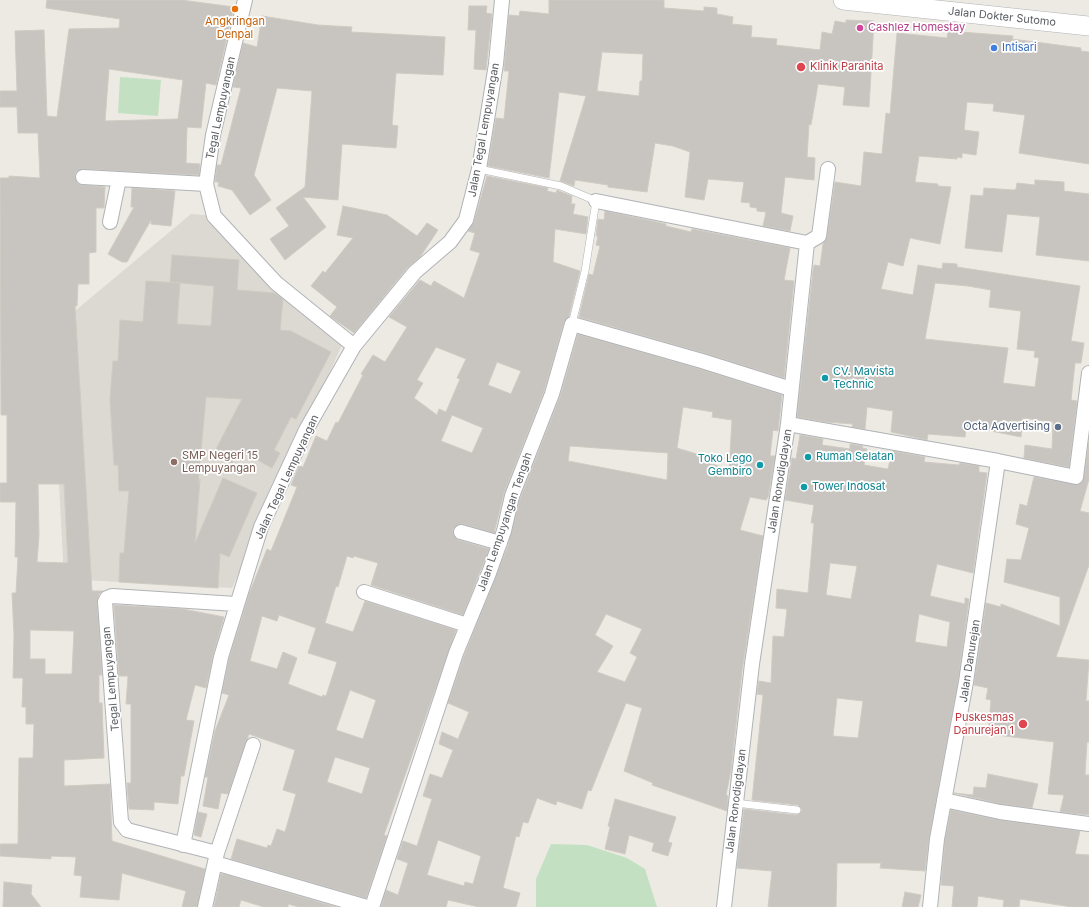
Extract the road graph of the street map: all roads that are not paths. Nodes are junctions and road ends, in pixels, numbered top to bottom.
1 (245, 0) edge
2 (502, 0) edge
3 (843, 0) edge
4 (1089, 26) edge
5 (480, 169) junction
6 (828, 169) dead end
7 (83, 177) dead end
8 (119, 179) junction
9 (206, 184) junction
10 (596, 201) junction
11 (110, 222) dead end
12 (807, 243) junction
13 (572, 324) junction
14 (354, 346) junction
15 (1089, 373) edge
16 (791, 389) junction
17 (788, 424) junction
18 (998, 461) junction
19 (461, 532) dead end
20 (500, 543) junction
21 (364, 592) dead end
22 (236, 604) junction
23 (467, 625) junction
24 (253, 746) dead end
25 (944, 800) junction
26 (735, 803) junction
27 (797, 810) dead end
28 (1089, 824) edge
29 (183, 844) junction
30 (216, 858) junction
31 (205, 907) edge
32 (367, 907) edge
33 (372, 907) edge
34 (724, 907) edge
35 (930, 907) edge

1 - 9 street, Tegal Lempuyangan
2 - 5 street, Jalan Tegal Lempuyangan
3 - 4 main road, Jalan Dokter Sutomo
5 - 10 lane
5 - 14 street, Jalan Tegal Lempuyangan
6 - 12 street
7 - 8 street
8 - 9 street
8 - 11 street
9 - 14 street, Tegal Lempuyangan
10 - 12 street
10 - 13 lane, Jalan Lempuyangan Tengah
12 - 16 street
13 - 16 street
13 - 20 street, Jalan Lempuyangan Tengah
14 - 22 street, Jalan Tegal Lempuyangan
15 - 18 street, Jalan Ronodigdayan
16 - 17 street
17 - 18 street, Jalan Ronodigdayan
17 - 26 street, Jalan Ronodigdayan
18 - 25 street, Jalan Danurejan
19 - 20 street
20 - 23 street, Jalan Lempuyangan Tengah
21 - 23 street
22 - 29 street, Jalan Tegal Lempuyangan
22 - 29 street, Tegal Lempuyangan
23 - 33 street, Jalan Lempuyangan Tengah
24 - 30 street
25 - 28 street
25 - 35 street, Jalan Danurejan
26 - 27 lane
26 - 34 street, Jalan Ronodigdayan
29 - 30 street
30 - 31 street
30 - 32 street

